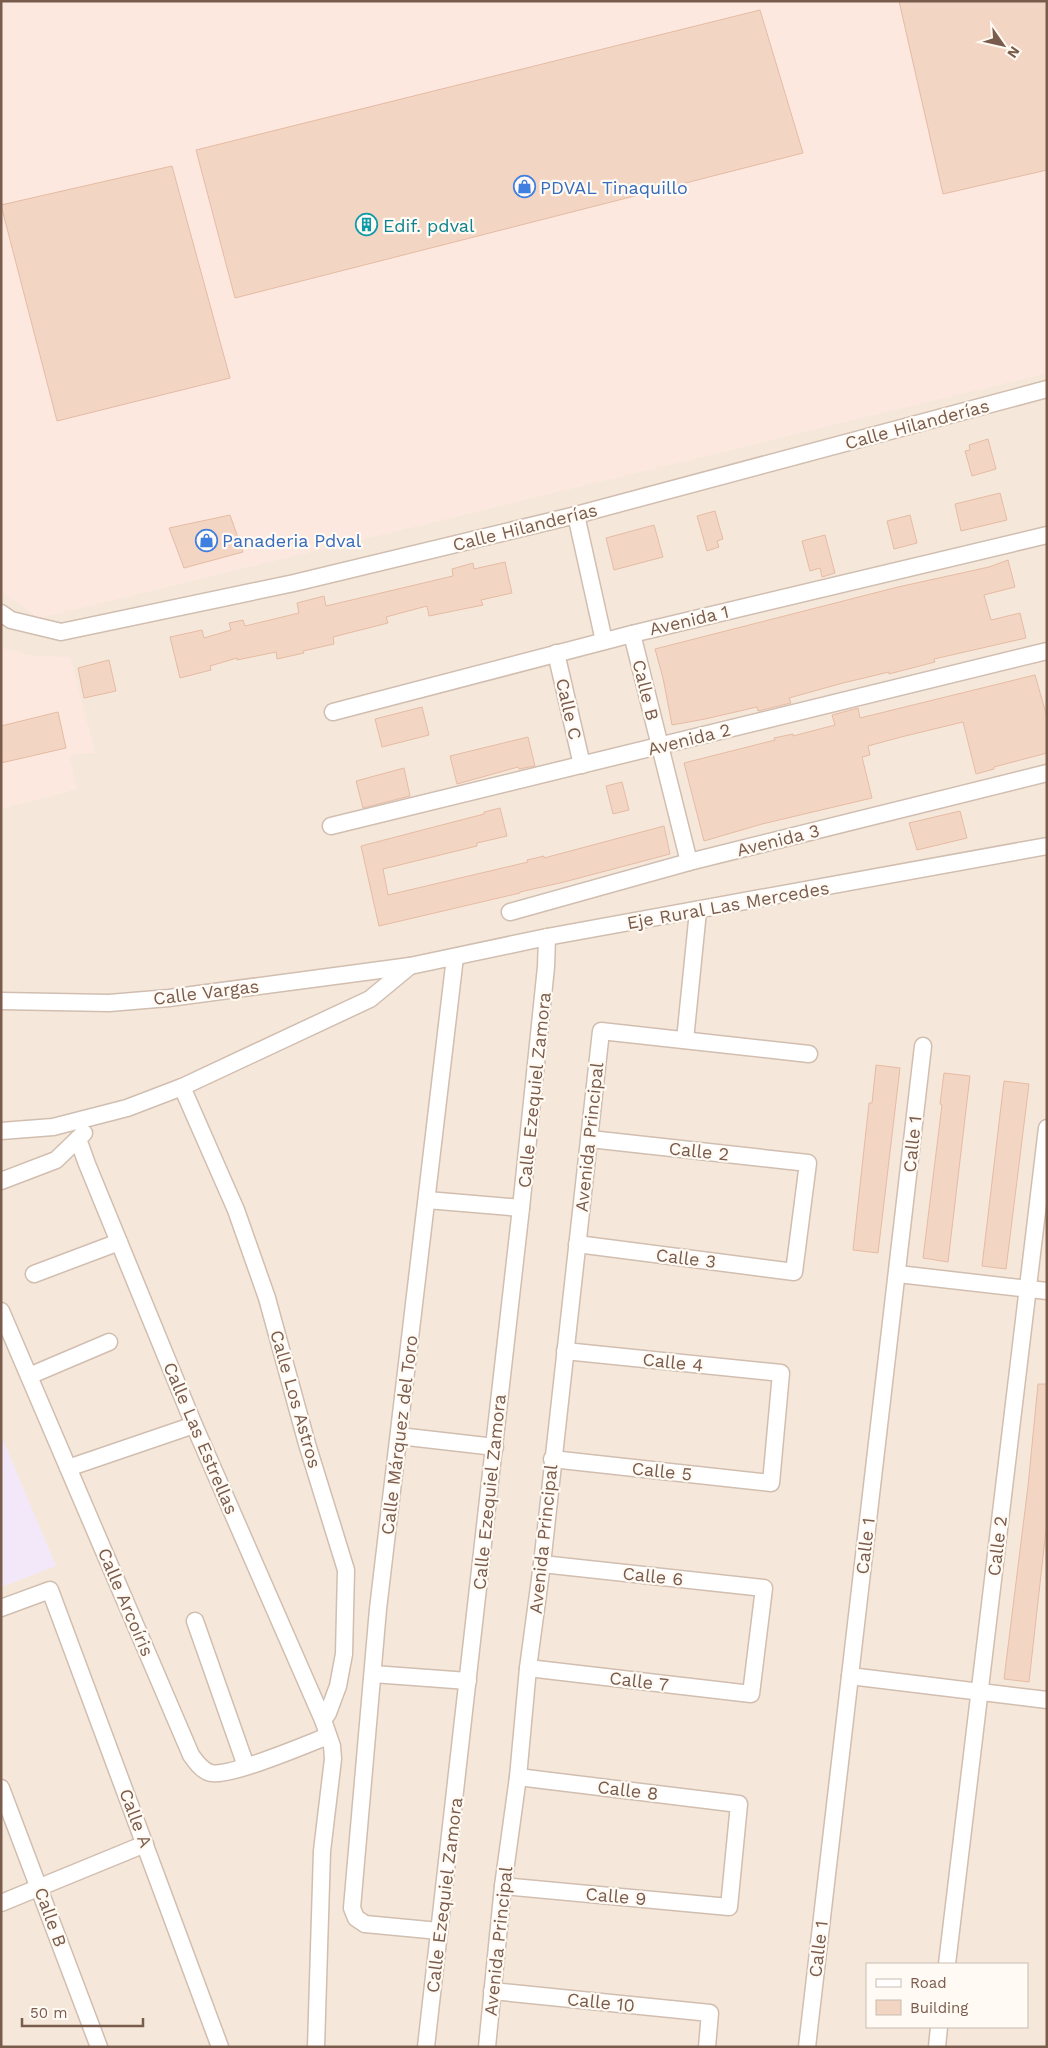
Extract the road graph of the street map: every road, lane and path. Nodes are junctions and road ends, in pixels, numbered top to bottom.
1 (1047, 389) edge
2 (576, 515) junction
3 (1047, 535) edge
4 (1, 613) edge
5 (632, 634) junction
6 (604, 641) junction
7 (1047, 651) edge
8 (556, 654) junction
9 (333, 712) dead end
10 (660, 746) junction
11 (582, 765) junction
12 (1047, 773) edge
13 (331, 826) dead end
14 (1047, 846) edge
15 (690, 862) junction
16 (698, 910) junction
17 (510, 912) dead end
18 (547, 937) junction
19 (455, 957) junction
20 (410, 966) junction
21 (1, 1001) edge
22 (685, 1040) junction
23 (923, 1046) dead end
24 (810, 1054) dead end
25 (182, 1087) junction
26 (104, 1114) junction
27 (1047, 1128) edge
28 (1, 1132) edge
29 (78, 1139) junction
30 (590, 1139) junction
31 (1, 1181) edge
32 (427, 1200) junction
33 (521, 1208) junction
34 (119, 1242) junction
35 (577, 1244) junction
36 (794, 1272) joint
37 (34, 1274) dead end
38 (898, 1274) junction
39 (1028, 1289) junction
40 (1047, 1291) edge
41 (1, 1311) edge
42 (109, 1342) dead end
43 (565, 1351) junction
44 (29, 1376) junction
45 (194, 1425) junction
46 (399, 1436) junction
47 (494, 1447) junction
48 (552, 1459) junction
49 (68, 1468) junction
50 (771, 1483) joint
51 (542, 1564) junction
52 (1, 1608) edge
53 (194, 1621) dead end
54 (528, 1668) junction
55 (373, 1674) junction
56 (850, 1676) junction
57 (468, 1681) junction
58 (979, 1692) junction
59 (751, 1694) joint
60 (1047, 1700) edge
61 (323, 1720) junction
62 (328, 1736) junction
63 (246, 1766) junction
64 (518, 1777) junction
65 (1, 1788) edge
66 (145, 1844) junction
67 (503, 1886) junction
68 (40, 1888) junction
69 (1, 1903) edge
70 (729, 1906) joint
71 (439, 1931) junction
72 (947, 1963) edge
73 (492, 1992) junction
74 (939, 2028) edge
75 (99, 2047) edge
76 (220, 2047) edge
77 (316, 2047) edge
78 (426, 2047) edge
79 (487, 2047) edge
80 (707, 2047) edge
81 (807, 2047) edge
82 (937, 2047) edge

1 - 2 street, Calle Hilanderías
2 - 4 street, Calle Hilanderías
2 - 6 street
3 - 5 street, Avenida 1
5 - 6 street, Avenida 1
5 - 10 street, Calle B
6 - 8 street, Avenida 1
7 - 10 street, Avenida 2
8 - 9 street, Avenida 1
8 - 11 street, Calle C
10 - 11 street, Avenida 2
10 - 15 street, Calle B
11 - 13 street, Avenida 2
12 - 15 street, Avenida 3
14 - 16 street, Eje Rural Las Mercedes
15 - 17 street, Avenida 3
16 - 18 street, Eje Rural Las Mercedes
16 - 22 street
18 - 19 street, Eje Rural Las Mercedes
18 - 33 street, Calle Ezequiel Zamora
19 - 20 street, Eje Rural Las Mercedes
19 - 32 street, Calle Márquez del Toro
20 - 21 street, Calle Vargas
20 - 25 street
22 - 24 street
22 - 30 street, Avenida Principal
23 - 38 street, Calle 1
25 - 26 street
25 - 61 street, Calle Los Astros
26 - 28 street
26 - 29 street
27 - 39 street, Calle 2
29 - 31 street
29 - 34 street, Calle Las Estrellas
30 - 35 street, Avenida Principal
30 - 36 street, Calle 2
32 - 33 street
32 - 46 street, Calle Márquez del Toro
33 - 47 street, Calle Ezequiel Zamora
34 - 37 street
34 - 45 street, Calle Las Estrellas
35 - 36 street, Calle 3
35 - 43 street, Avenida Principal
38 - 39 street
38 - 56 street, Calle 1
39 - 40 street
39 - 58 street, Calle 2
41 - 44 street, Calle Arcoíris
42 - 44 street
43 - 48 street, Avenida Principal
43 - 50 street, Calle 4
44 - 49 street, Calle Arcoíris
45 - 49 street
45 - 61 street, Calle Las Estrellas
46 - 47 street
46 - 55 street, Calle Márquez del Toro
47 - 57 street, Calle Ezequiel Zamora
48 - 50 street, Calle 5
48 - 51 street, Avenida Principal
49 - 63 street, Calle Arcoíris
51 - 54 street, Avenida Principal
51 - 59 street, Calle 6
52 - 66 street, Calle A
53 - 63 street
54 - 59 street, Calle 7
54 - 64 street, Avenida Principal
55 - 57 street
55 - 71 street, Calle Márquez del Toro
56 - 58 street
56 - 81 street, Calle 1
57 - 71 street, Calle Ezequiel Zamora
58 - 60 street
58 - 72 street, Calle 2
61 - 62 street, Calle Las Estrellas
62 - 63 street, Calle Arcoíris
62 - 77 street, Calle Las Estrellas
64 - 67 street, Avenida Principal
64 - 70 street, Calle 8
65 - 68 street, Calle B
66 - 68 street
66 - 76 street, Calle A
67 - 70 street, Calle 9
67 - 73 street, Avenida Principal
68 - 69 street
68 - 75 street, Calle B
71 - 78 street, Calle Ezequiel Zamora
73 - 79 street, Avenida Principal
73 - 80 street, Calle 10
74 - 82 street

